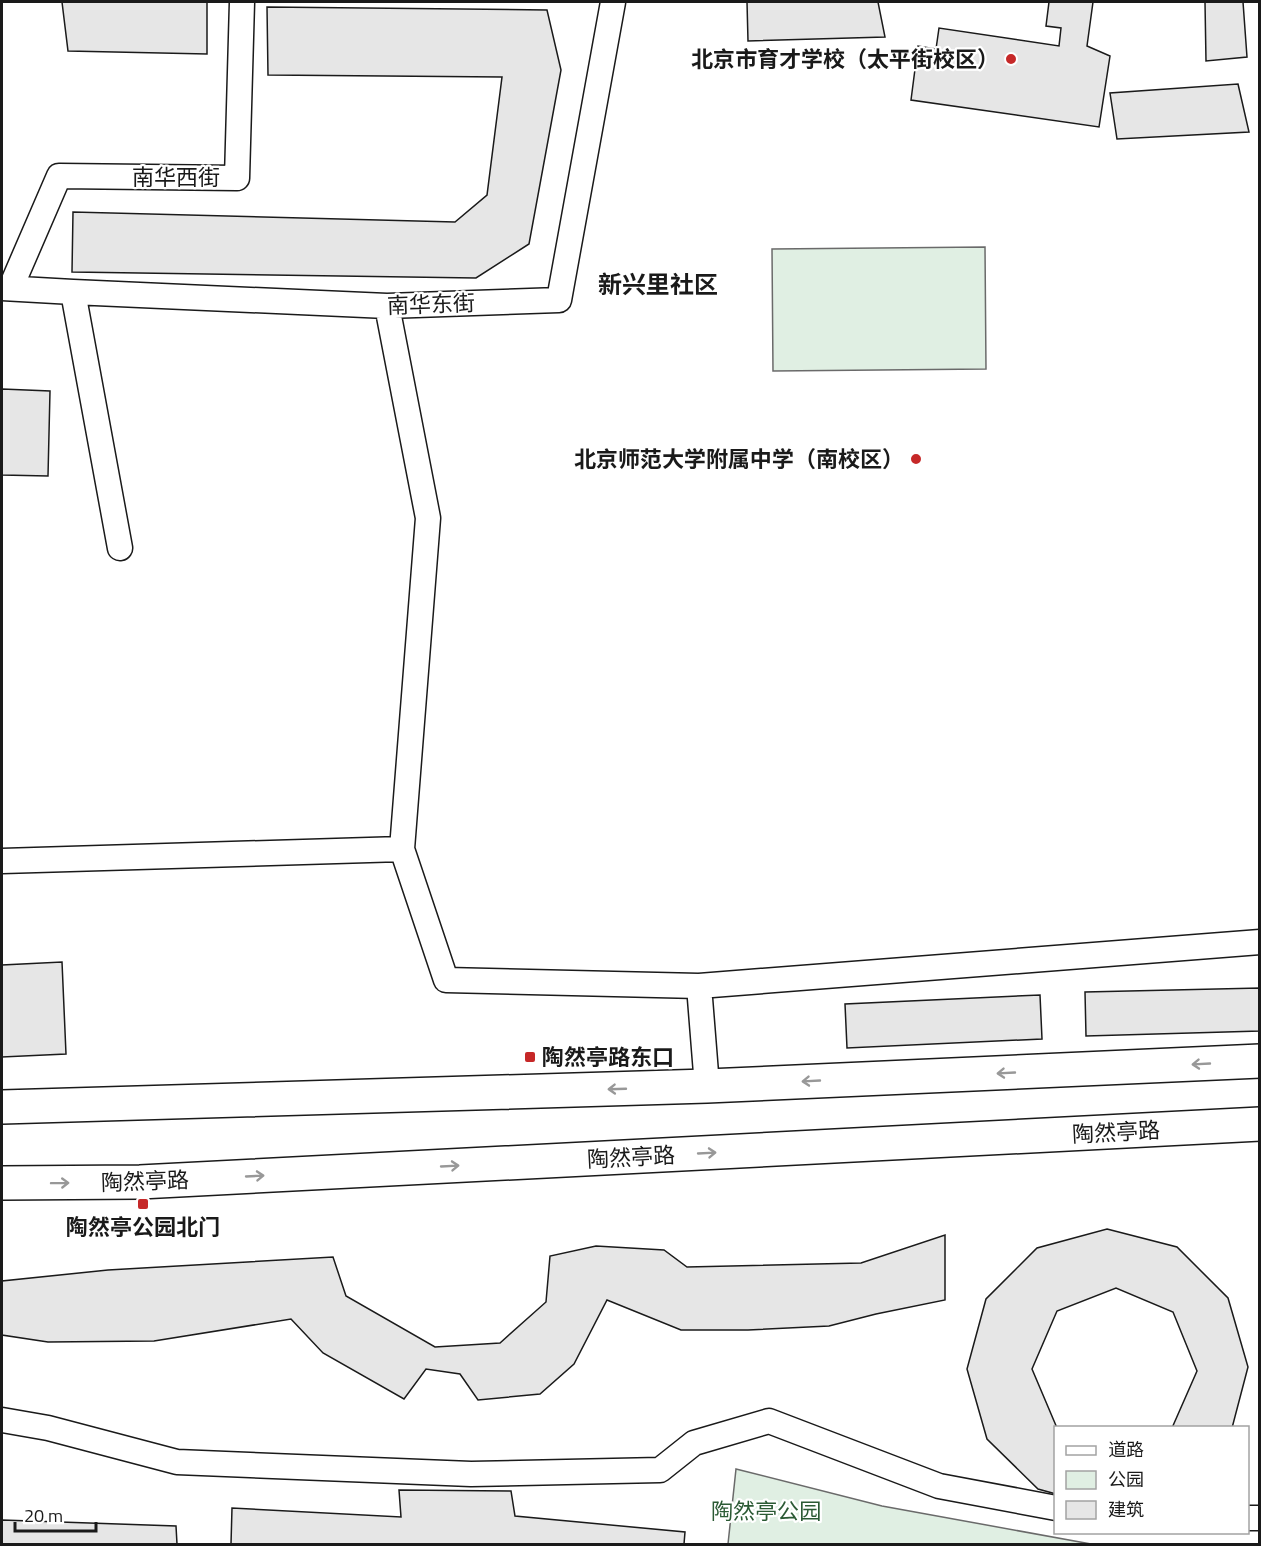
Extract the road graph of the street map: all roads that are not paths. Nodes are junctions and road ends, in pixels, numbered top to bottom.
1 (242, 2) edge
2 (613, 2) edge
3 (6, 288) edge
4 (73, 292) junction
5 (387, 306) junction
6 (120, 548) dead end
7 (402, 849) junction
8 (2, 861) edge
9 (1260, 942) edge
10 (699, 986) junction
11 (1260, 1061) edge
12 (707, 1086) junction
13 (2, 1107) edge
14 (1260, 1124) edge
15 (2, 1183) edge
16 (2, 1420) edge
17 (1054, 1508) edge

1 - 3 street, 南华西街
2 - 5 street, 南华东街
3 - 4 street, 南华东街
4 - 5 street, 南华东街
4 - 6 street
5 - 7 street
7 - 8 street
7 - 10 street
9 - 10 street
10 - 12 street
11 -> 12 main road
12 -> 13 main road
15 -> 14 main road, 陶然亭路
16 - 17 street

